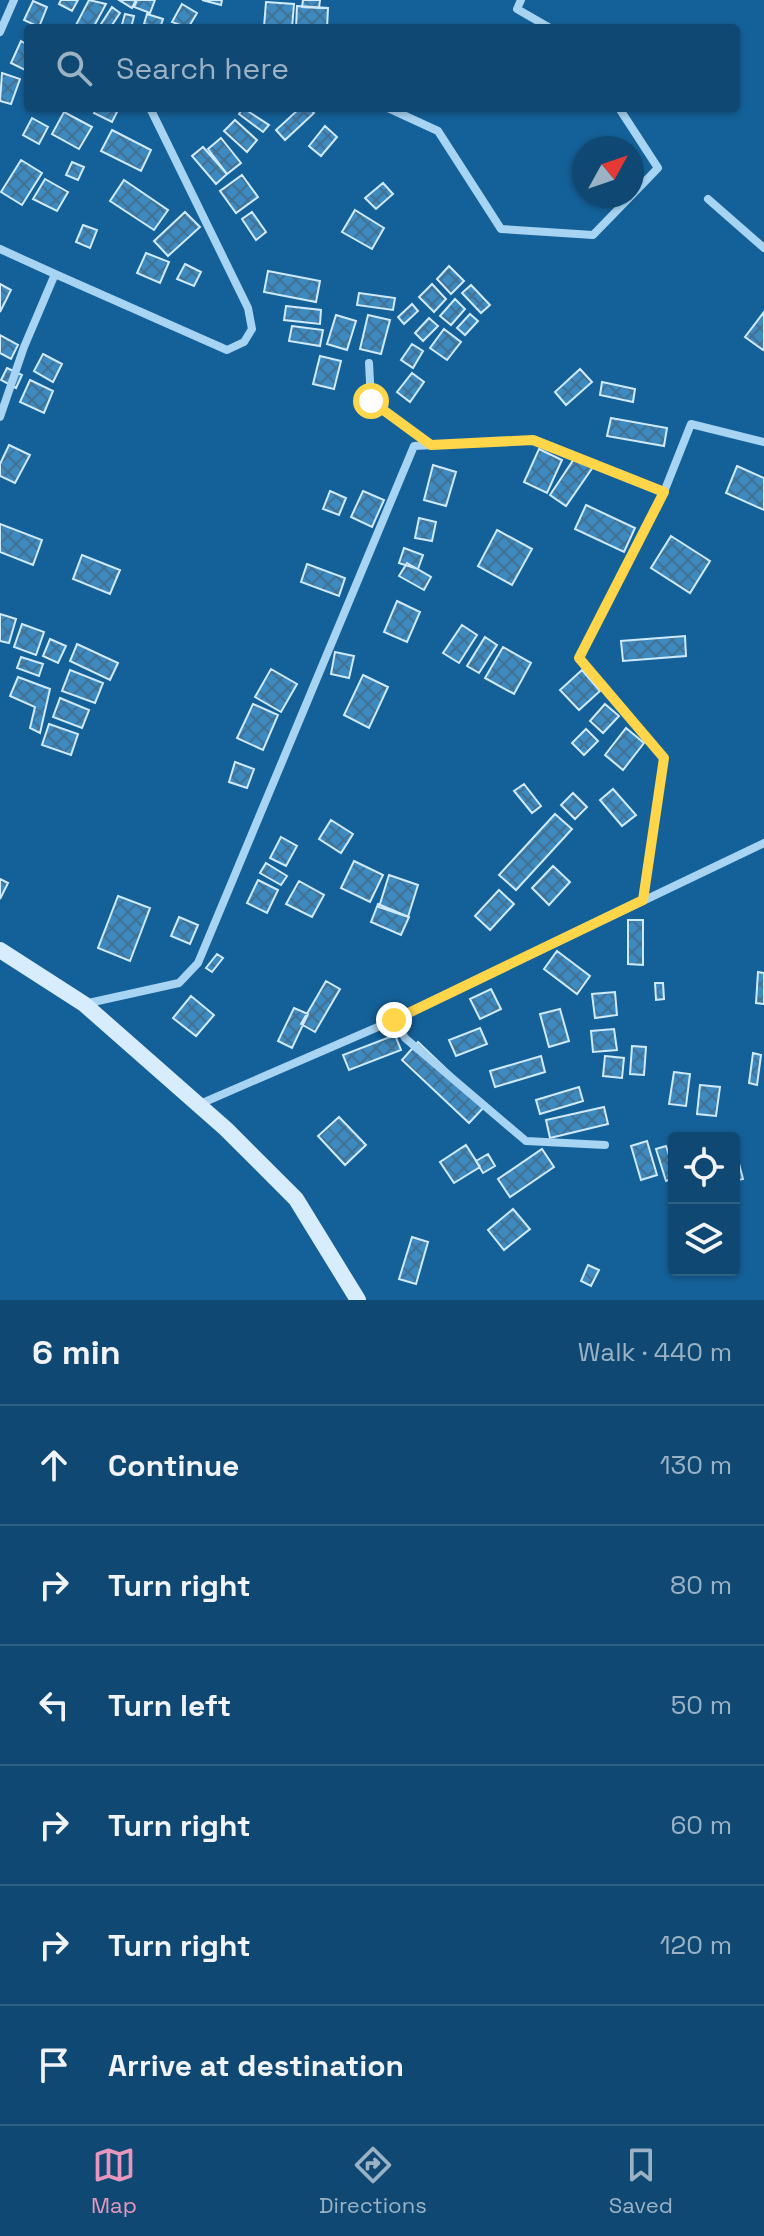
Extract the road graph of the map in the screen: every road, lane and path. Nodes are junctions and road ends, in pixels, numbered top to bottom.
1 (14, 0) edge
2 (521, 0) edge
3 (0, 5) edge
4 (10, 10) junction
5 (543, 24) edge
6 (0, 32) edge
7 (152, 112) edge
8 (397, 112) edge
9 (622, 112) edge
10 (637, 136) edge
11 (644, 146) edge
12 (644, 182) edge
13 (708, 199) dead end
14 (619, 208) edge
15 (764, 248) edge
16 (0, 249) edge
17 (55, 274) junction
18 (369, 363) dead end
19 (0, 417) edge
20 (764, 442) edge
21 (431, 445) junction
22 (664, 492) junction
23 (764, 843) edge
24 (643, 900) junction
25 (0, 950) edge
26 (84, 1004) junction
27 (394, 1020) junction
28 (200, 1104) junction
29 (605, 1145) dead end
30 (358, 1300) edge

1 - 4 street
2 - 5 street
3 - 4 street
4 - 6 street
7 - 17 street
8 - 14 street
9 - 10 street
11 - 12 street
13 - 15 street
16 - 17 street
17 - 19 street
18 - 21 street
20 - 22 street
21 - 22 street
21 - 26 street
22 - 24 street
23 - 24 street
24 - 27 street
25 - 26 street
26 - 28 street
27 - 28 street
27 - 29 street
28 - 30 street

